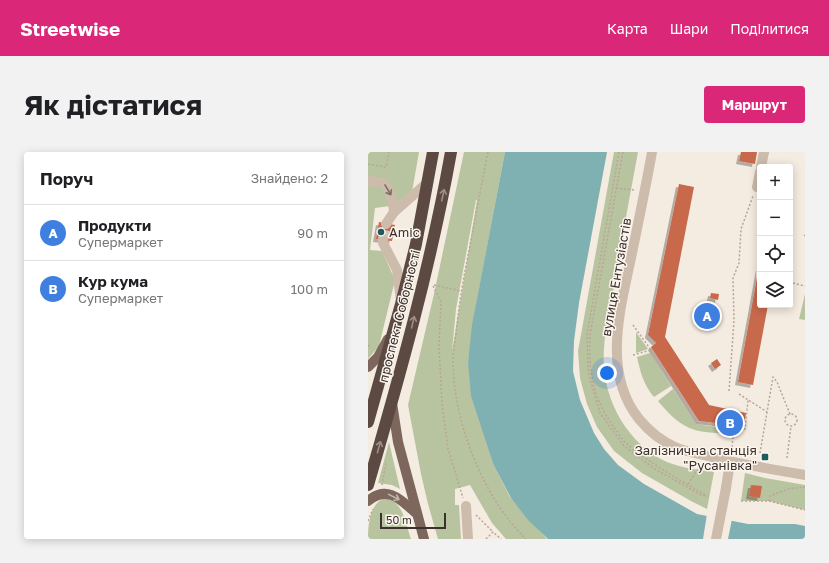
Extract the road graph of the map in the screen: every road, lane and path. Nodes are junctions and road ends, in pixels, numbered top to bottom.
1 (389, 152) edge
2 (433, 152) edge
3 (451, 152) edge
4 (488, 152) edge
5 (652, 152) edge
6 (764, 152) edge
7 (368, 164) edge
8 (762, 164) edge
9 (368, 181) edge
10 (427, 183) junction
11 (757, 187) edge
12 (616, 188) dead end
13 (634, 190) dead end
14 (394, 212) junction
15 (386, 224) tunnel mouth
16 (383, 240) tunnel mouth
17 (793, 283) dead end
18 (805, 286) edge
19 (462, 291) junction
20 (401, 304) junction
21 (396, 321) junction
22 (633, 325) dead end
23 (368, 344) edge
24 (371, 347) dead end
25 (651, 350) junction
26 (633, 355) dead end
27 (368, 367) edge
28 (729, 391) dead end
29 (739, 394) dead end
30 (748, 400) junction
31 (392, 401) junction
32 (767, 412) junction
33 (790, 414) junction
34 (368, 422) edge
35 (791, 426) junction
36 (734, 428) junction
37 (732, 447) dead end
38 (760, 452) dead end
39 (787, 458) dead end
40 (386, 461) dead end
41 (730, 462) junction
42 (701, 465) dead end
43 (805, 475) edge
44 (688, 484) dead end
45 (368, 485) edge
46 (805, 487) edge
47 (380, 493) junction
48 (368, 501) edge
49 (741, 501) dead end
50 (769, 501) junction
51 (466, 506) junction
52 (805, 510) edge
53 (417, 514) junction
54 (368, 521) edge
55 (493, 532) junction
56 (424, 539) edge
57 (468, 539) edge
58 (486, 539) edge
59 (501, 539) edge
60 (526, 539) edge
61 (716, 539) edge

1 - 7 path
2 - 10 highway, проспект Соборності
31 -> 3 highway, проспект Соборності
4 - 19 path
5 - 41 street, вулиця Ентузіастів
6 - 8 street
9 -> 14 street
10 - 14 street
10 - 20 highway, проспект Соборності
11 - 28 path
12 - 13 path
14 - 15 street
16 - 20 street
17 - 18 path
19 - 51 path
19 - 60 path
20 - 21 highway, проспект Соборності
21 - 27 main road
21 - 34 highway, проспект Соборності
22 - 25 path
23 - 24 path
25 - 26 path
25 - 36 path
29 - 30 path
30 - 32 path
30 - 36 path
45 -> 31 highway, проспект Соборності
31 - 53 main road
32 - 33 path
32 - 38 path
33 - 35 path
33 - 35 path
35 - 39 path
36 - 37 path
40 - 47 path
41 - 43 street, вулиця Ентузіастів
41 - 61 street, bridge
42 - 44 path
46 - 50 path
47 - 48 main road
47 -> 53 main road
47 - 54 path
49 - 50 path
50 - 52 path
51 - 55 path
51 - 57 street
53 - 56 main road
55 - 58 path
55 - 59 path

